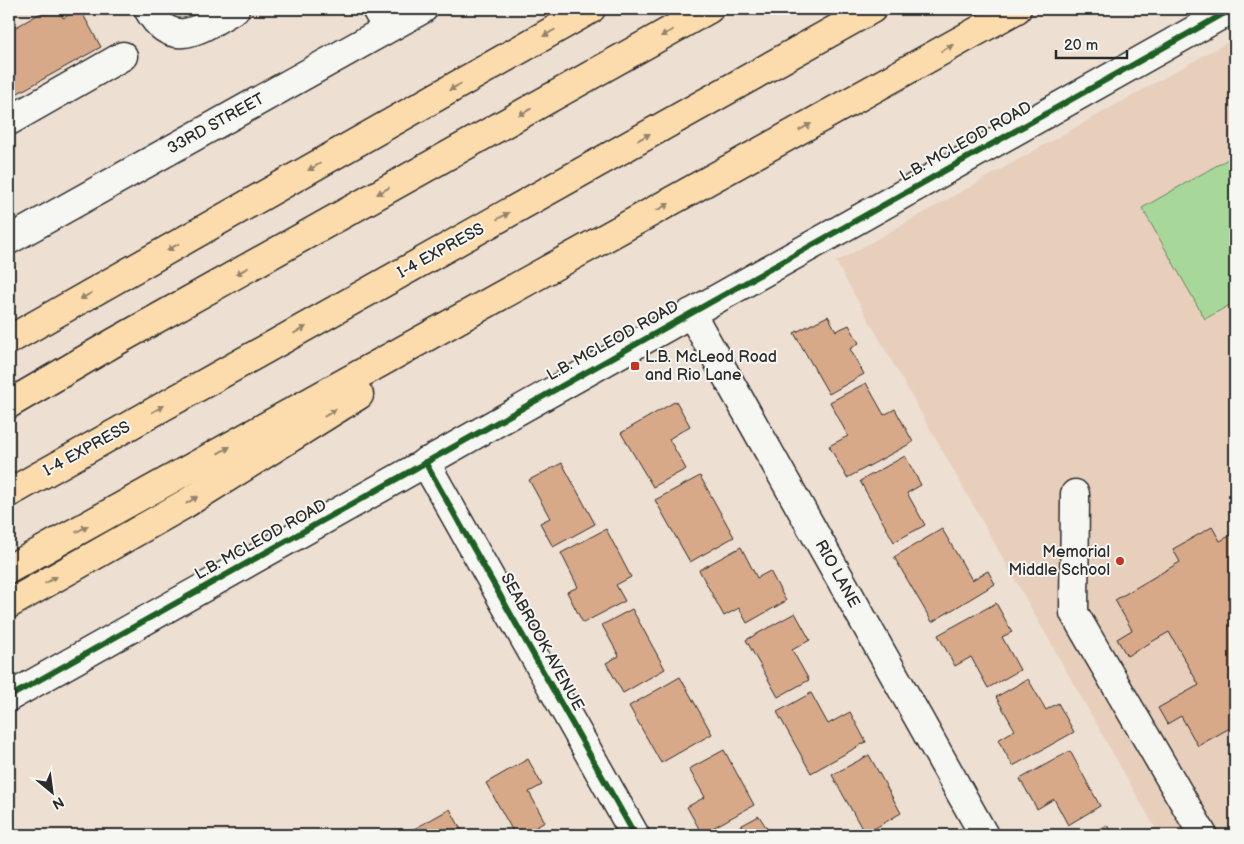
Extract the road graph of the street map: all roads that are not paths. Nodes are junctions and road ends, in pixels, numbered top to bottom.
1 (235, 9) edge
2 (423, 9) edge
3 (591, 9) edge
4 (709, 9) edge
5 (872, 9) edge
6 (1017, 9) edge
7 (1232, 9) edge
8 (149, 10) edge
9 (382, 19) edge
10 (123, 56) dead end
11 (9, 121) edge
12 (621, 231) junction
13 (9, 240) edge
14 (691, 313) junction
15 (9, 340) edge
16 (9, 404) edge
17 (425, 462) junction
18 (9, 493) edge
19 (1075, 494) dead end
20 (9, 569) edge
21 (9, 604) edge
22 (9, 697) edge
23 (635, 835) edge
24 (984, 835) edge
25 (1203, 835) edge

1 - 8 street
2 - 9 street, 33RD STREET
3 -> 15 highway
4 -> 16 highway
18 -> 5 highway, I-4 EXPRESS
12 -> 6 highway
7 - 14 street, L.B. MCLEOD ROAD
9 - 13 street, 33RD STREET
10 - 11 street
20 -> 12 highway
21 -> 12 highway
14 - 17 street, L.B. MCLEOD ROAD
14 - 24 street, RIO LANE
17 - 22 street, L.B. MCLEOD ROAD
17 - 23 street, SEABROOK AVENUE
19 - 25 street

